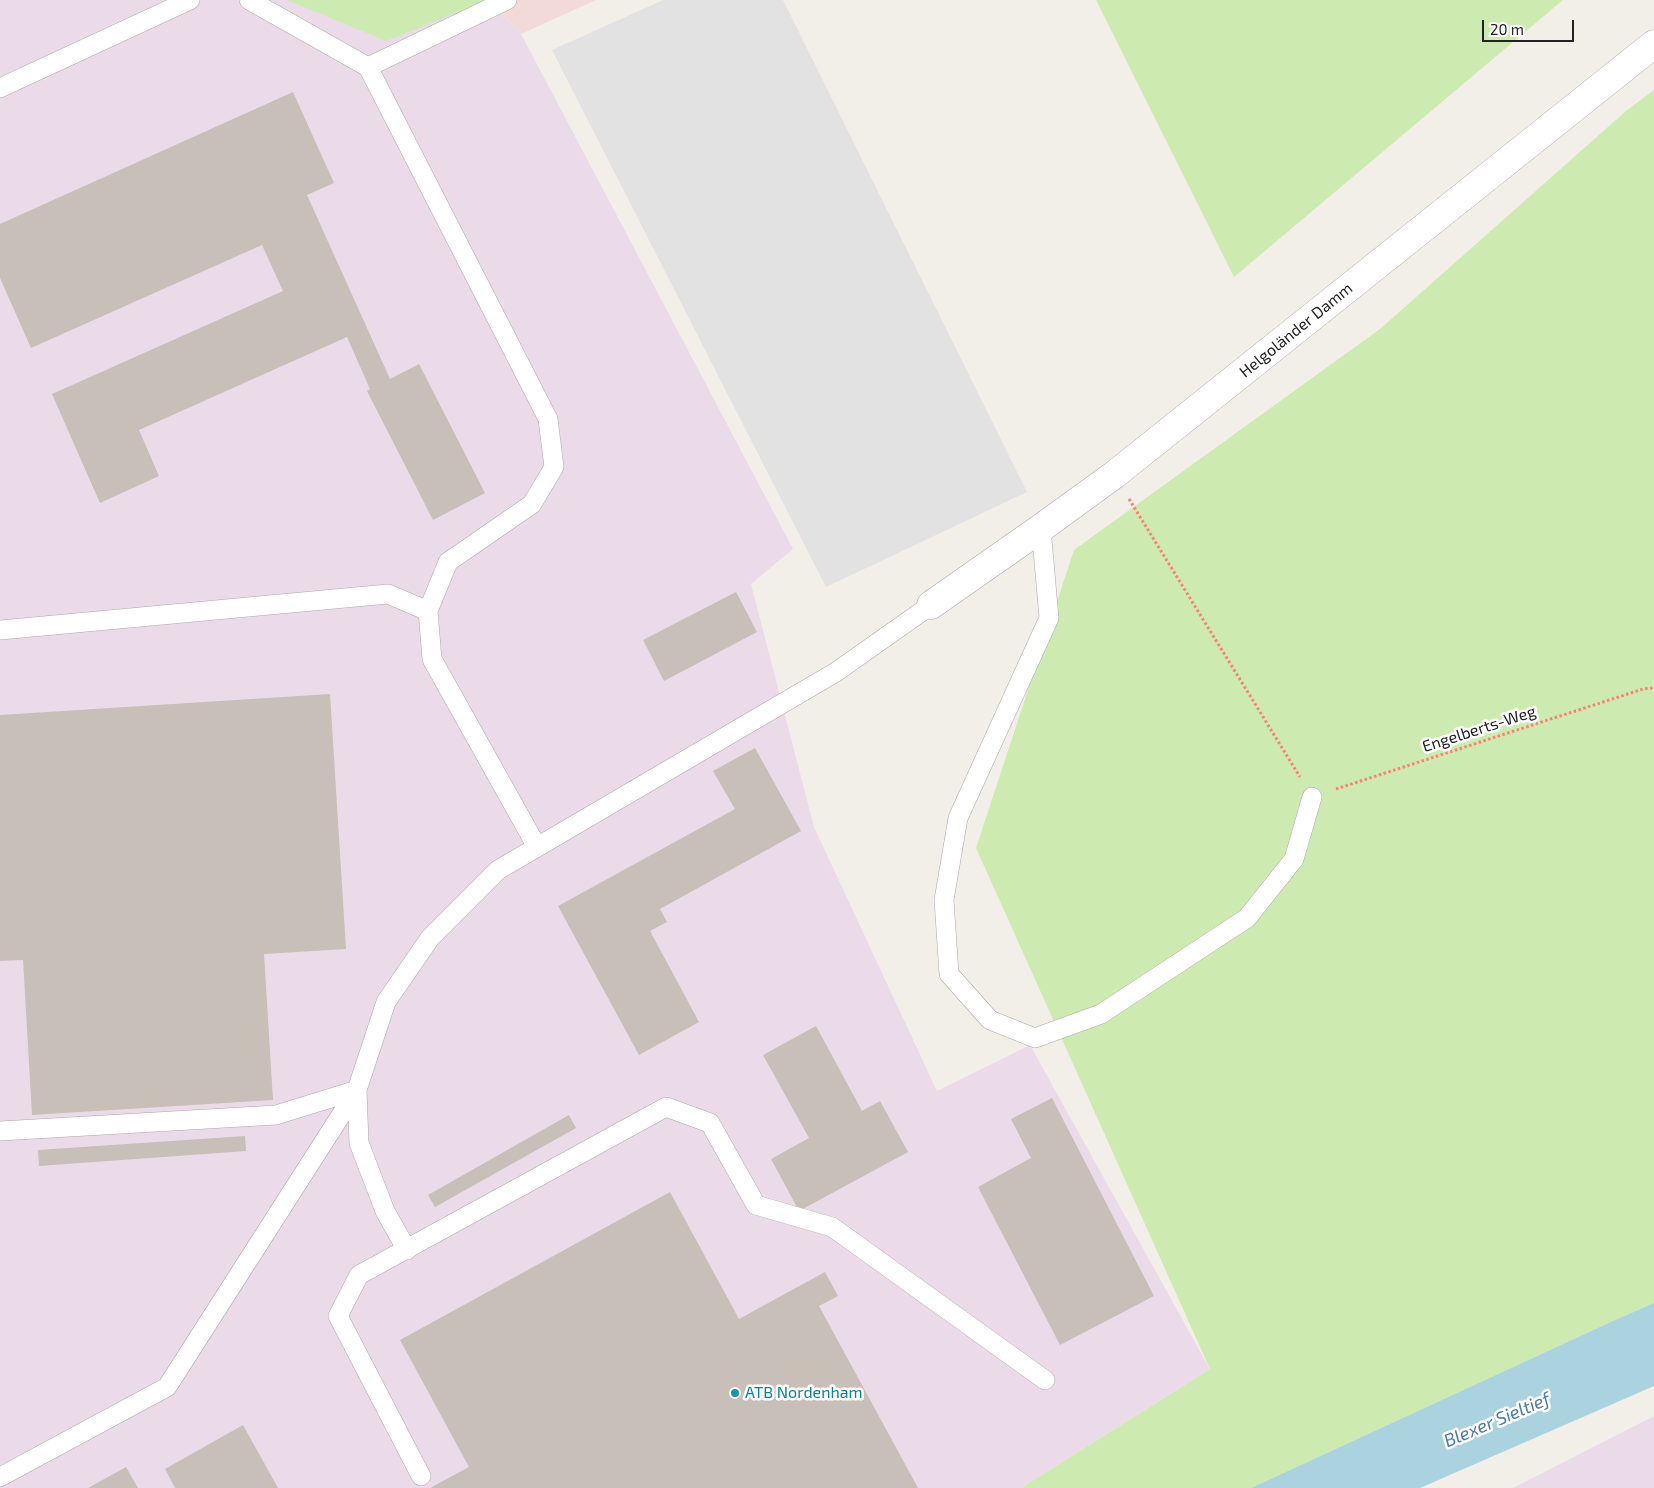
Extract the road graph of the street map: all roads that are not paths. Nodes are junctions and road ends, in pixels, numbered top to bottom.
1 (190, 0) edge
2 (249, 0) edge
3 (507, 0) edge
4 (1654, 44) edge
5 (368, 67) junction
6 (0, 88) edge
7 (1041, 528) junction
8 (931, 605) joint
9 (428, 611) junction
10 (0, 630) edge
11 (1312, 797) road end
12 (537, 847) junction
13 (357, 1090) junction
14 (0, 1132) edge
15 (406, 1250) junction
16 (1044, 1380) dead end
17 (421, 1476) dead end
18 (0, 1477) edge

1 - 6 lane
2 - 5 lane
3 - 5 lane
4 - 7 street, Helgoländer Damm
5 - 9 lane
7 - 8 street, Helgoländer Damm
7 - 11 lane
8 - 12 lane
9 - 10 lane
9 - 12 lane
12 - 13 lane
13 - 14 lane
13 - 15 lane
13 - 18 lane
15 - 16 lane
15 - 17 lane

